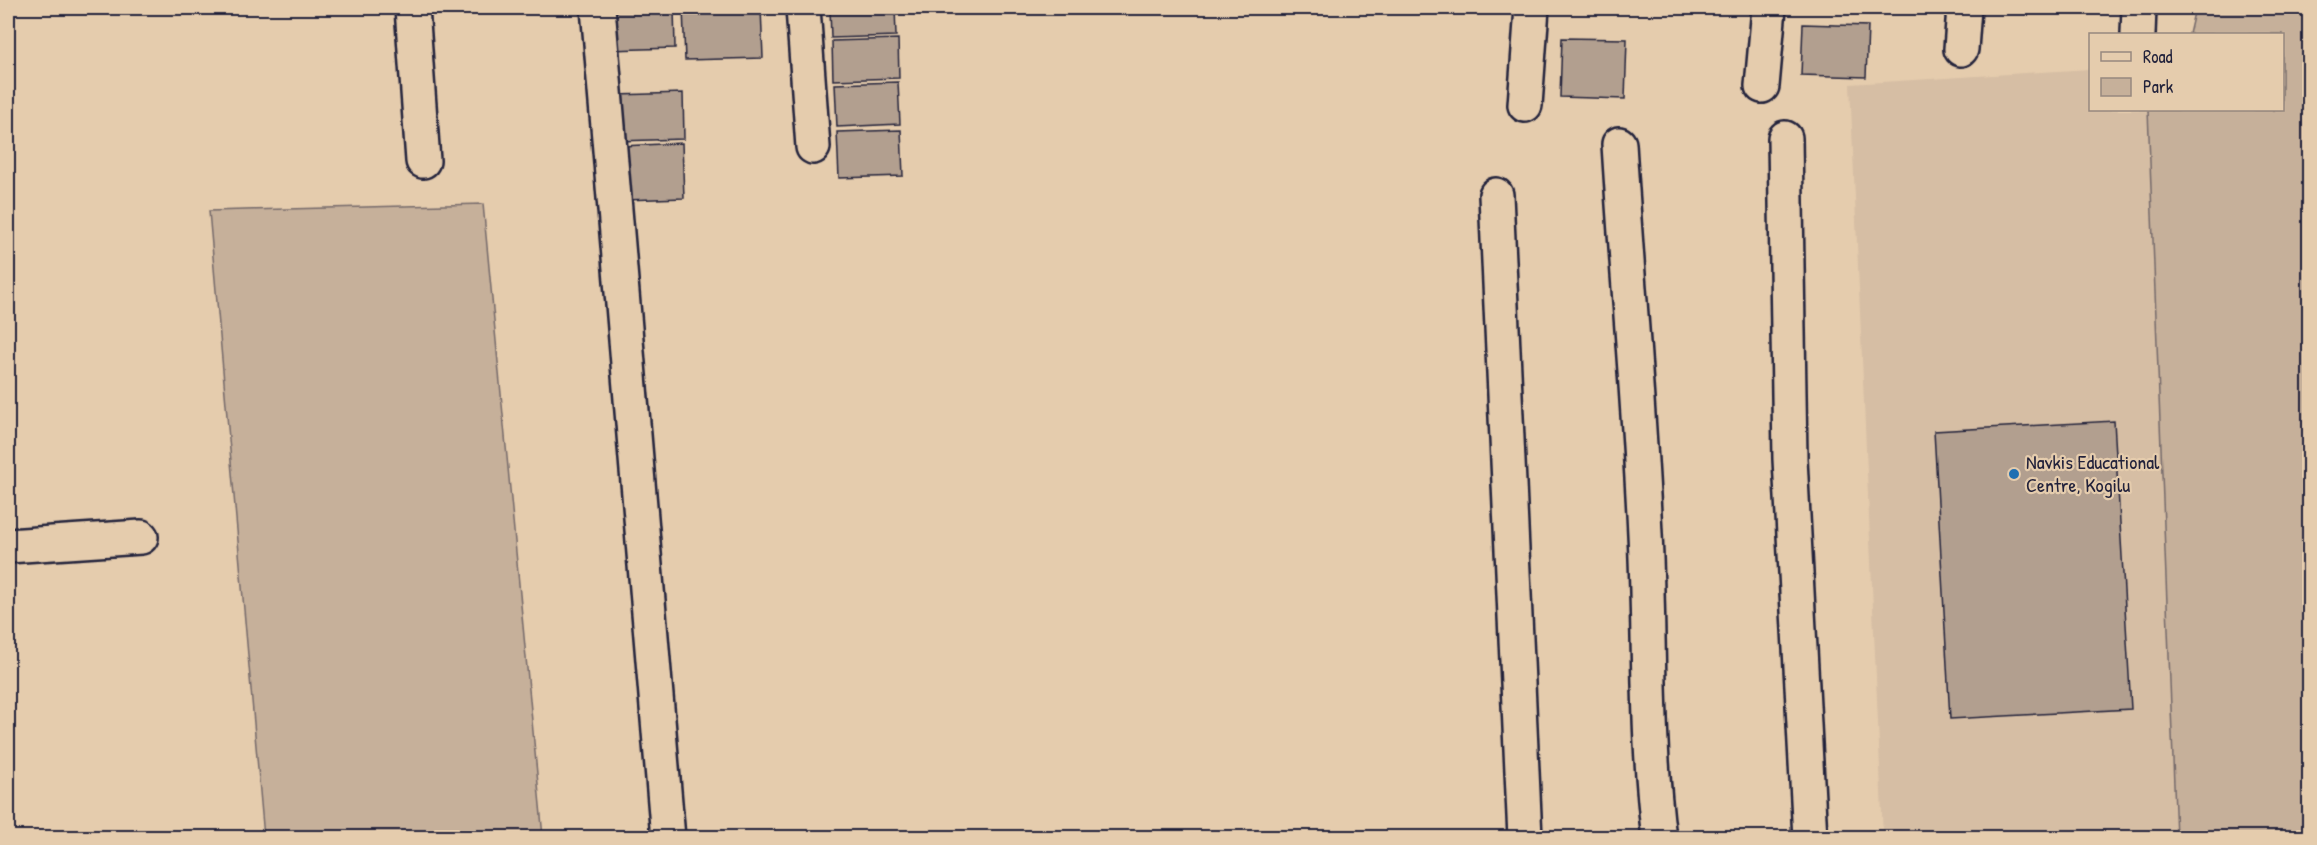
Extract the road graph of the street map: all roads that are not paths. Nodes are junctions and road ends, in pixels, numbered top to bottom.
1 (412, 8) edge
2 (598, 8) edge
3 (803, 8) edge
4 (1532, 8) edge
5 (1769, 8) edge
6 (1964, 8) edge
7 (2139, 8) edge
8 (2138, 33) edge
9 (1961, 49) dead end
10 (1762, 86) dead end
11 (1525, 105) dead end
12 (1785, 138) dead end
13 (1619, 144) dead end
14 (813, 147) dead end
15 (423, 161) dead end
16 (1496, 195) dead end
17 (141, 537) dead end
18 (8, 546) edge
19 (668, 837) edge
20 (1525, 837) edge
21 (1659, 837) edge
22 (1810, 837) edge

1 - 15 street
2 - 19 street
3 - 14 street
4 - 11 street
5 - 10 street
6 - 9 street
7 - 8 street
12 - 22 street
13 - 21 street
16 - 20 street
17 - 18 street

